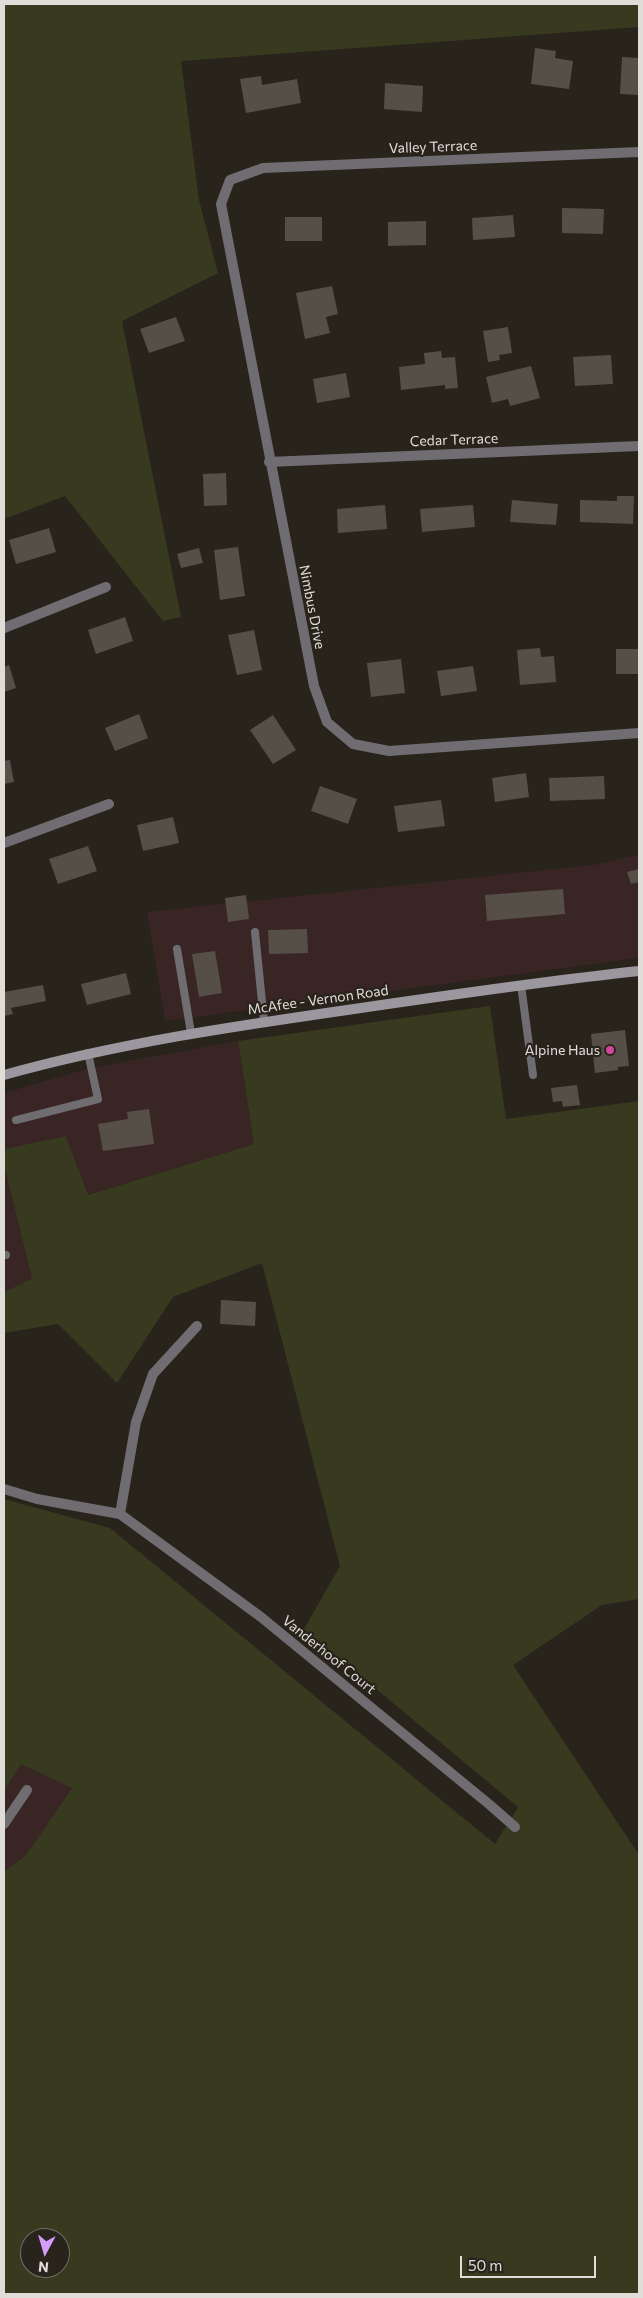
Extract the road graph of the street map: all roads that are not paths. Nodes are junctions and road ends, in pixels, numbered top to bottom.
1 (639, 152) edge
2 (230, 180) joint
3 (639, 446) edge
4 (270, 462) junction
5 (106, 587) dead end
6 (4, 628) edge
7 (639, 733) edge
8 (108, 804) dead end
9 (4, 843) edge
10 (255, 932) dead end
11 (177, 949) dead end
12 (639, 971) edge
13 (521, 985) junction
14 (264, 1022) junction
15 (191, 1033) junction
16 (88, 1053) junction
17 (4, 1076) edge
18 (533, 1076) dead end
19 (16, 1120) dead end
20 (197, 1326) dead end
21 (4, 1488) edge
22 (120, 1514) junction
23 (27, 1790) dead end
24 (4, 1824) edge
25 (515, 1827) dead end

1 - 2 street, Valley Terrace
2 - 4 street, Nimbus Drive
3 - 4 street, Cedar Terrace
4 - 7 street, Nimbus Drive
5 - 6 street
8 - 9 street
10 - 14 lane
11 - 15 lane
12 - 13 main road, McAfee - Vernon Road
13 - 14 main road, McAfee - Vernon Road
13 - 18 lane
14 - 15 main road, McAfee - Vernon Road
15 - 16 main road, McAfee - Vernon Road
16 - 17 main road, McAfee - Vernon Road
16 - 19 lane
20 - 22 street
21 - 22 street, Vanderhoof Court
22 - 25 street, Vanderhoof Court
23 - 24 street

